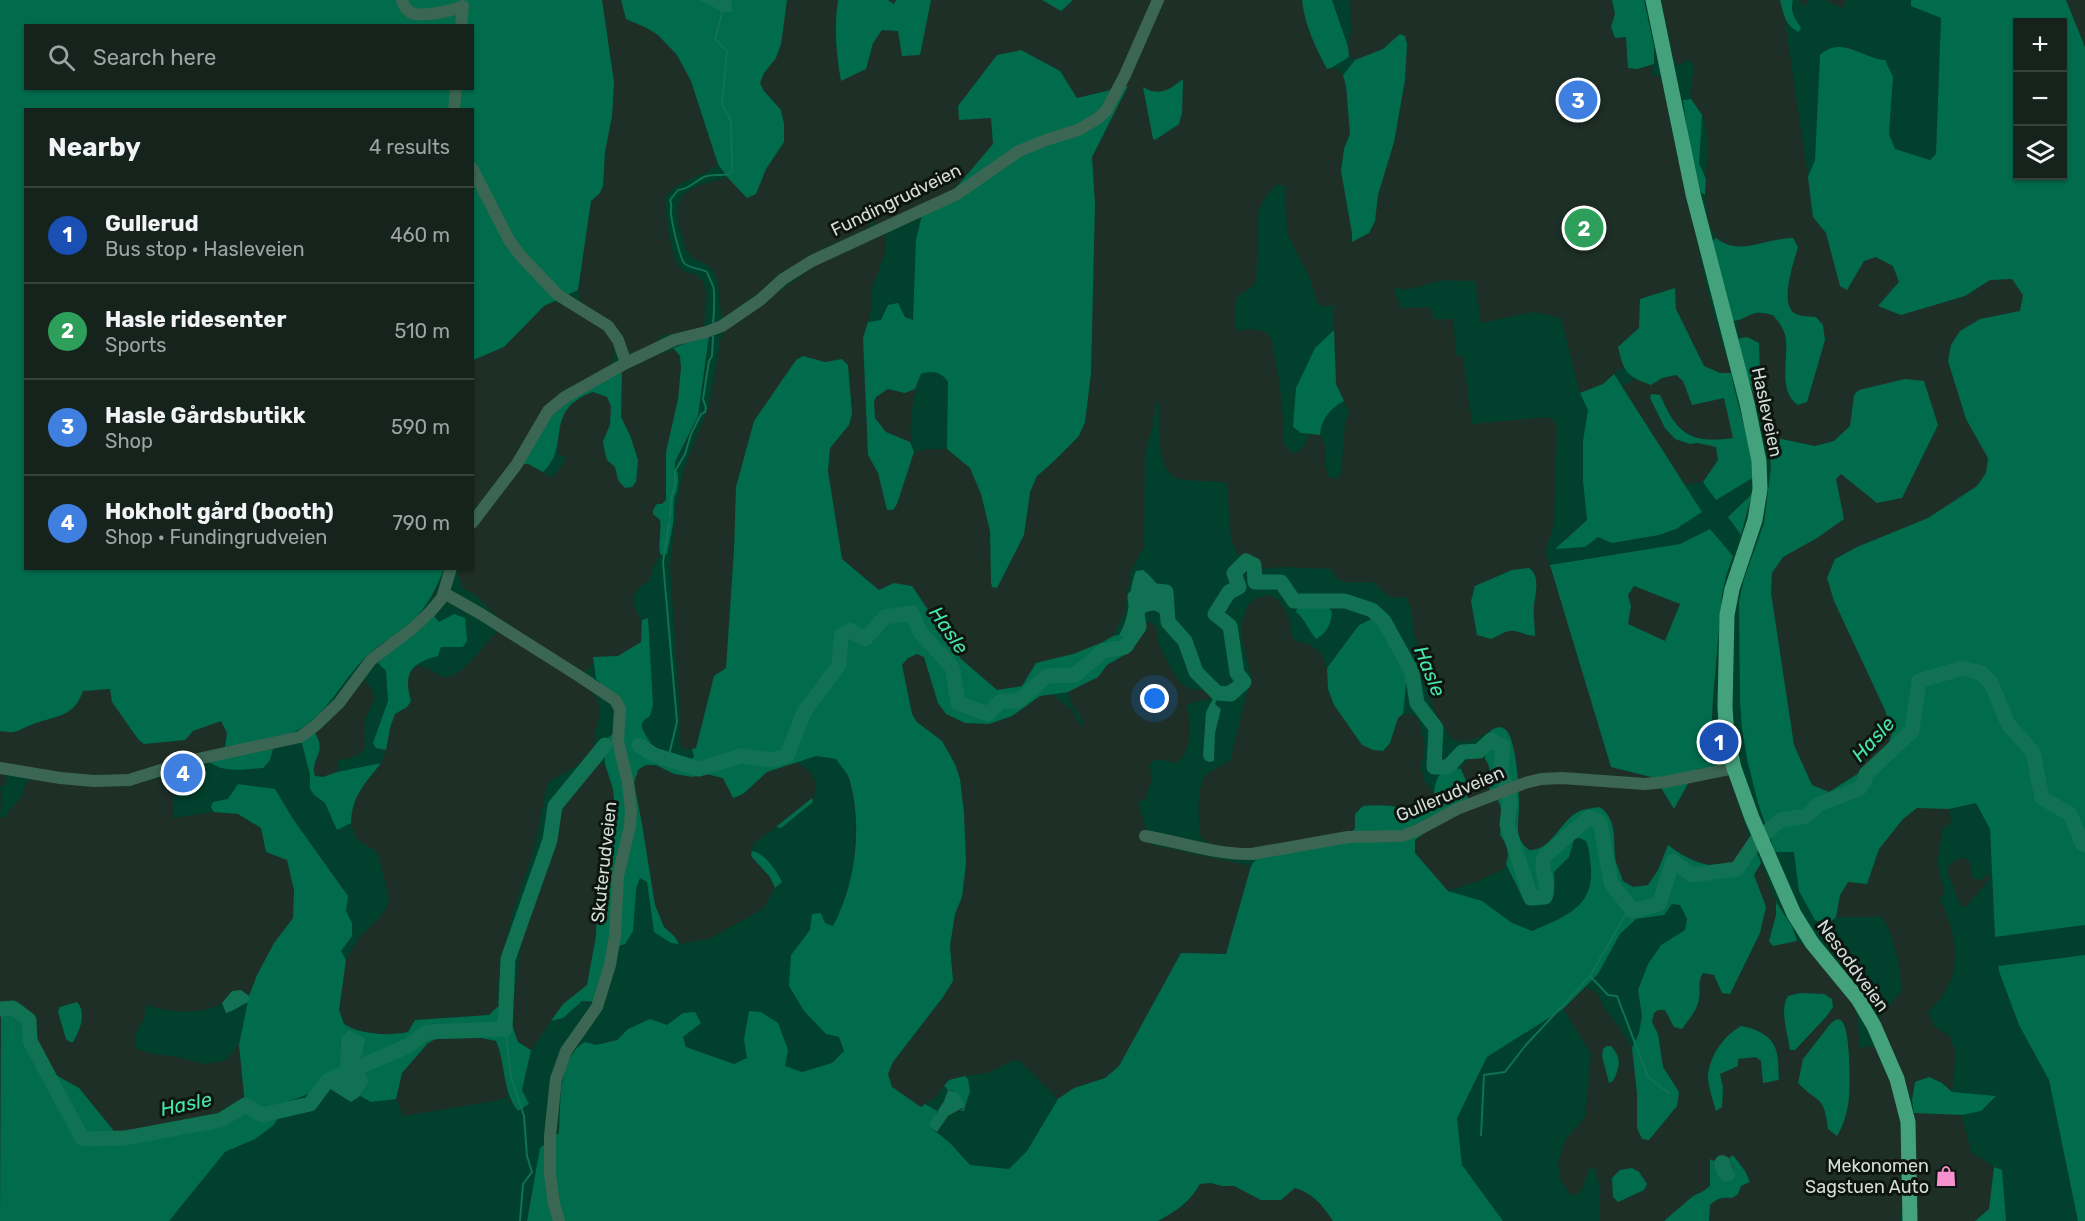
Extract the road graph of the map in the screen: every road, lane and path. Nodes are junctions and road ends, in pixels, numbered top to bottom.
1 (402, 0) edge
2 (1158, 0) edge
3 (1653, 0) edge
4 (461, 24) edge
5 (456, 90) edge
6 (454, 108) edge
7 (474, 172) edge
8 (626, 363) junction
9 (474, 520) edge
10 (450, 570) edge
11 (444, 594) junction
12 (0, 768) edge
13 (1734, 768) junction
14 (1145, 836) dead end
15 (1760, 838) joint
16 (559, 1221) edge
17 (1910, 1221) edge

1 - 4 street
2 - 8 street, Fundingrudveien
3 - 13 main road, Hasleveien
5 - 6 street
7 - 8 street
8 - 9 street, Fundingrudveien
10 - 11 street
11 - 12 street
11 - 16 street, Skuterudveien
13 - 14 street, Gullerudveien
13 - 15 main road, Hasleveien
15 - 17 main road, Nesoddveien

